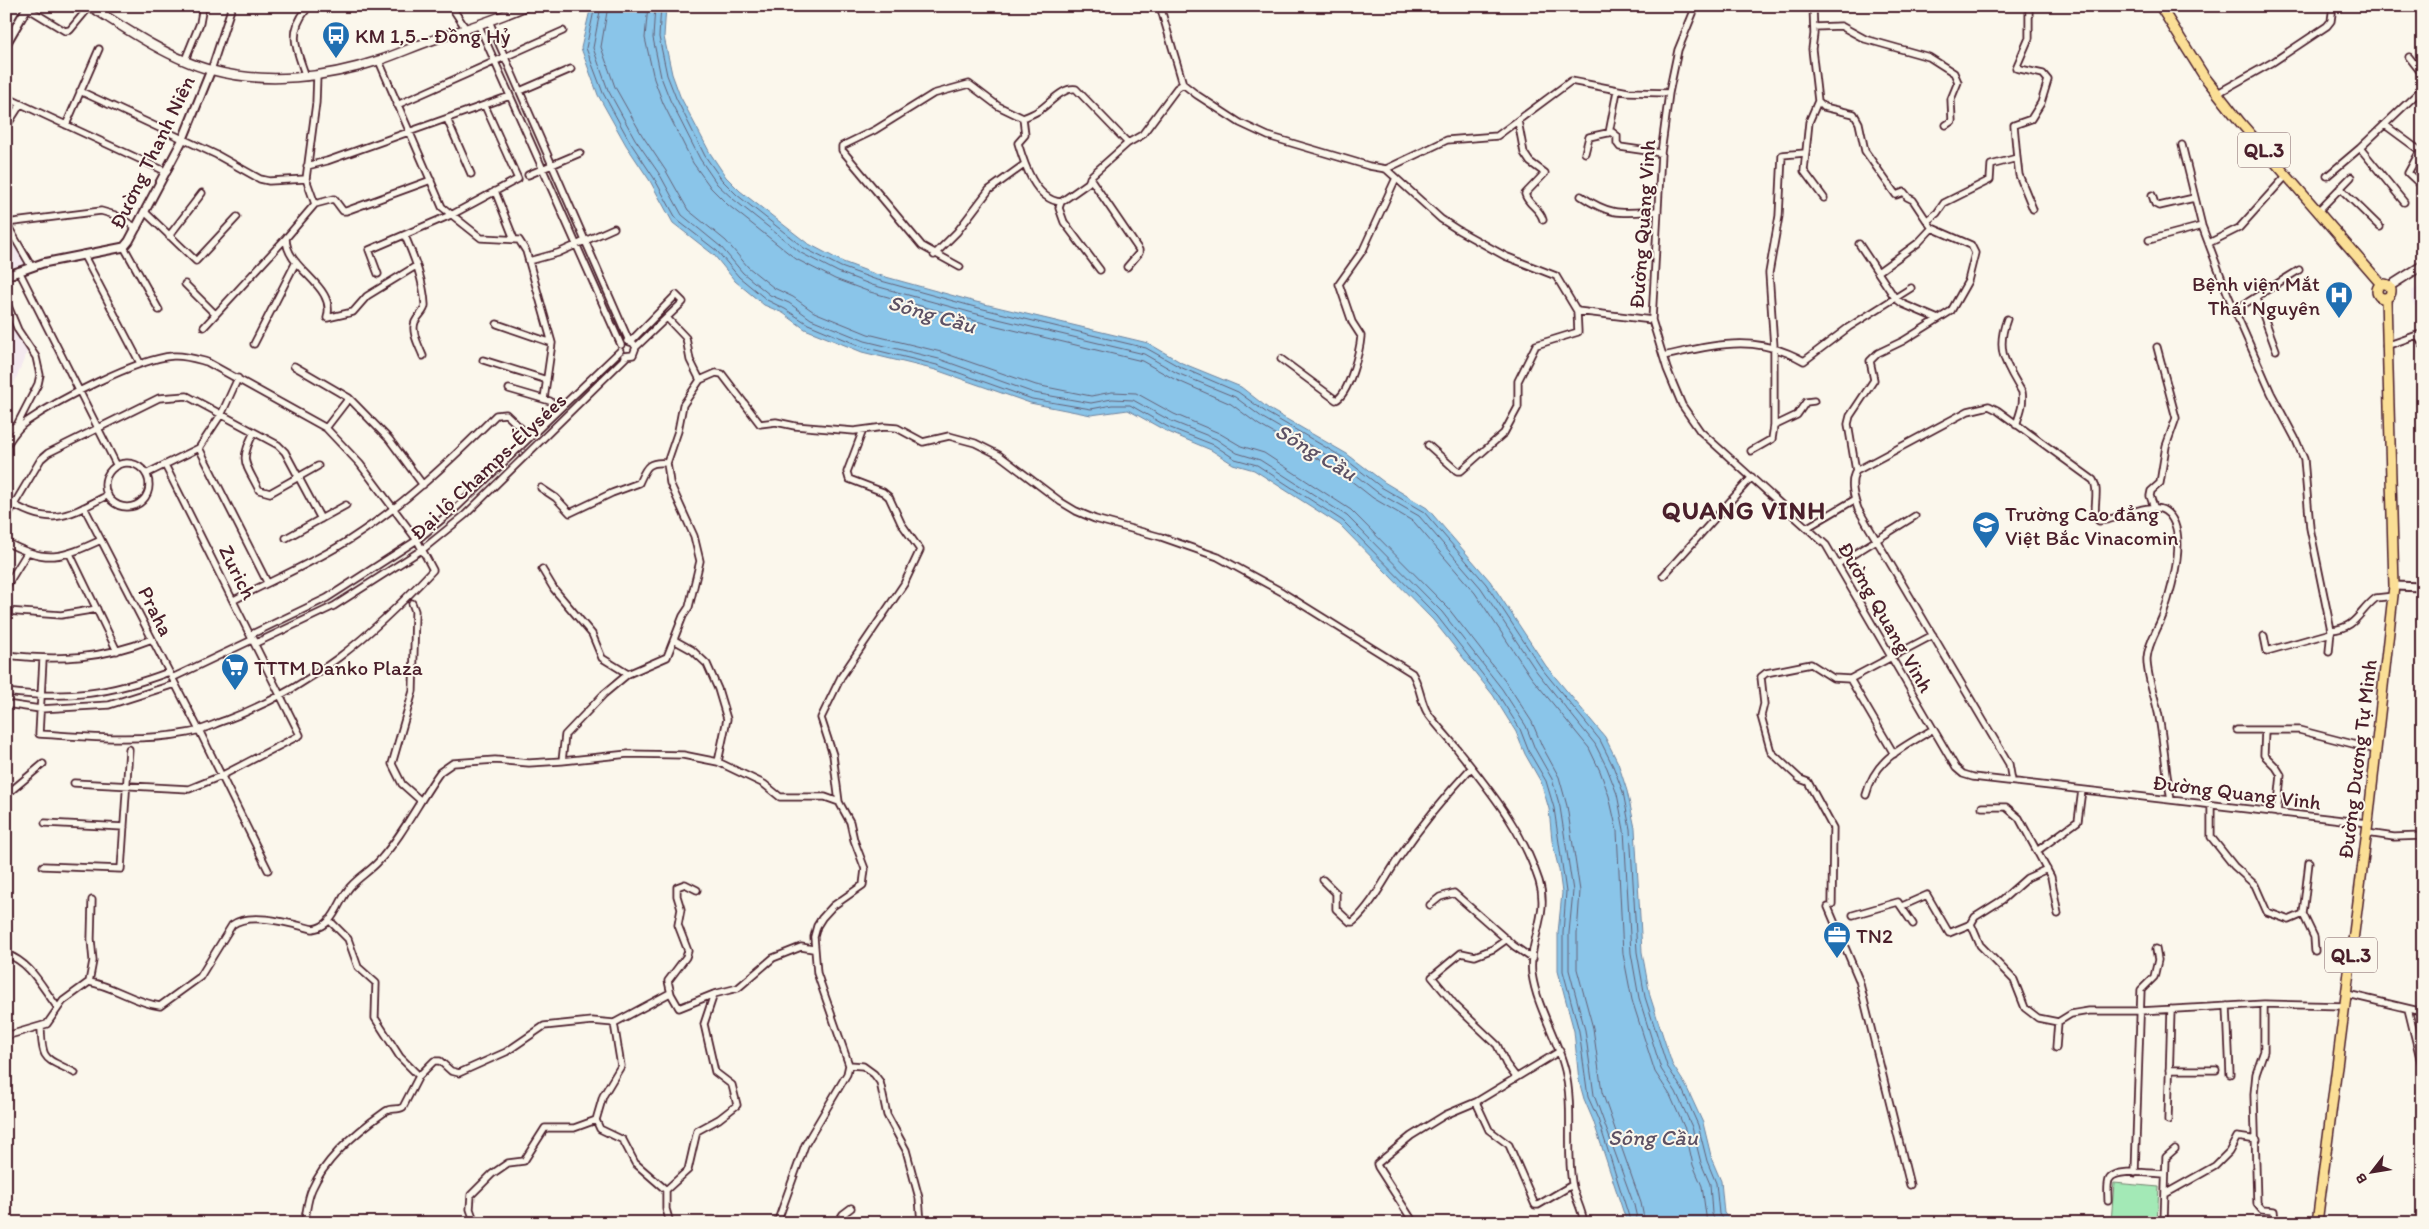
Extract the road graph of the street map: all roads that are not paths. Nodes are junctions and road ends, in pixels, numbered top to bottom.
1 (90, 6) edge
2 (203, 6) edge
3 (232, 6) edge
4 (451, 6) edge
5 (526, 6) edge
6 (1160, 6) edge
7 (1696, 6) edge
8 (1813, 6) edge
9 (2029, 6) edge
10 (2160, 6) edge
11 (2333, 6) edge
12 (28, 7) edge
13 (306, 10) dead end
14 (489, 21) junction
15 (478, 26) junction
16 (1814, 27) junction
17 (466, 29) junction
18 (563, 31) dead end
19 (7, 42) edge
20 (99, 49) dead end
21 (504, 57) junction
22 (2409, 58) dead end
23 (185, 60) junction
24 (379, 61) junction
25 (494, 61) junction
26 (571, 69) dead end
27 (211, 70) junction
28 (317, 75) junction
29 (2423, 75) edge
30 (306, 77) junction
31 (1183, 84) junction
32 (2423, 88) edge
33 (1617, 90) junction
34 (80, 91) junction
35 (520, 91) junction
36 (1669, 93) junction
37 (2218, 93) junction
38 (510, 96) junction
39 (6, 97) edge
40 (1818, 101) junction
41 (20, 104) junction
42 (397, 105) junction
43 (485, 106) junction
44 (1023, 118) junction
45 (447, 119) junction
46 (1518, 121) junction
47 (1946, 124) dead end
48 (66, 125) junction
49 (2385, 125) junction
50 (6, 128) edge
51 (410, 132) junction
52 (1609, 133) junction
53 (183, 139) junction
54 (1128, 142) junction
55 (2182, 145) dead end
56 (2360, 148) junction
57 (2421, 152) edge
58 (580, 153) dead end
59 (1585, 153) dead end
60 (1661, 153) junction
61 (1804, 153) junction
62 (2017, 158) junction
63 (1025, 164) junction
64 (552, 165) junction
65 (307, 166) junction
66 (543, 169) junction
67 (1386, 169) junction
68 (167, 172) junction
69 (471, 174) dead end
70 (528, 175) dead end
71 (2286, 176) junction
72 (2328, 176) dead end
73 (2351, 177) dead end
74 (1090, 178) junction
75 (1396, 178) junction
76 (306, 179) junction
77 (431, 180) junction
78 (2423, 187) edge
79 (2340, 188) junction
80 (495, 191) junction
81 (202, 192) dead end
82 (2152, 194) dead end
83 (1581, 196) dead end
84 (1824, 198) dead end
85 (2194, 198) junction
86 (1061, 202) junction
87 (2404, 202) dead end
88 (315, 204) junction
89 (2033, 209) dead end
90 (1658, 211) junction
91 (2317, 212) junction
92 (146, 213) junction
93 (453, 214) junction
94 (237, 217) dead end
95 (1543, 220) dead end
96 (1927, 221) junction
97 (6, 223) edge
98 (2202, 226) junction
99 (2380, 227) dead end
100 (138, 228) junction
101 (614, 228) dead end
102 (1932, 228) junction
103 (169, 236) junction
104 (405, 236) junction
105 (286, 238) junction
106 (514, 239) junction
107 (2149, 240) dead end
108 (586, 242) junction
109 (2209, 243) junction
110 (1859, 244) dead end
111 (577, 245) junction
112 (124, 247) junction
113 (84, 254) junction
114 (934, 255) junction
115 (529, 261) junction
116 (296, 262) junction
117 (2423, 265) edge
118 (31, 266) junction
119 (416, 266) junction
120 (1128, 267) dead end
121 (960, 268) dead end
122 (1100, 270) dead end
123 (2299, 270) dead end
124 (18, 271) junction
125 (1878, 272) junction
126 (378, 274) dead end
127 (6, 276) edge
128 (185, 284) dead end
129 (2385, 285) junction
130 (1911, 288) dead end
131 (1895, 298) junction
132 (2257, 298) junction
133 (6, 301) edge
134 (159, 310) dead end
135 (2235, 310) junction
136 (1577, 311) junction
137 (215, 314) junction
138 (667, 318) junction
139 (1938, 318) junction
140 (2007, 319) dead end
141 (1652, 320) junction
142 (497, 324) dead end
143 (204, 326) dead end
144 (2421, 334) edge
145 (630, 341) junction
146 (552, 343) junction
147 (254, 344) dead end
148 (2423, 345) edge
149 (2157, 346) dead end
150 (2386, 346) junction
151 (636, 347) junction
152 (1774, 347) junction
153 (620, 348) junction
154 (2276, 350) dead end
155 (423, 356) dead end
156 (1663, 356) junction
157 (626, 357) junction
158 (1281, 359) dead end
159 (483, 360) dead end
160 (140, 363) junction
161 (294, 366) dead end
162 (238, 378) junction
163 (547, 380) junction
164 (700, 380) junction
165 (510, 389) dead end
166 (80, 392) junction
167 (349, 398) junction
168 (1814, 401) dead end
169 (222, 413) junction
170 (2016, 424) junction
171 (1774, 426) junction
172 (326, 428) junction
173 (98, 429) junction
174 (863, 430) junction
175 (6, 431) edge
176 (254, 432) junction
177 (530, 437) junction
178 (1428, 445) dead end
179 (6, 446) edge
180 (200, 448) junction
181 (1751, 451) dead end
182 (667, 463) junction
183 (165, 465) junction
184 (117, 466) junction
185 (318, 466) dead end
186 (1856, 471) junction
187 (146, 474) junction
188 (1752, 477) junction
189 (298, 478) junction
190 (423, 486) junction
191 (541, 488) dead end
192 (108, 495) junction
193 (6, 500) edge
194 (1854, 500) junction
195 (14, 505) junction
196 (346, 505) dead end
197 (84, 507) junction
198 (2154, 507) junction
199 (393, 510) junction
200 (1915, 516) dead end
201 (6, 518) edge
202 (320, 519) junction
203 (1808, 527) junction
204 (286, 538) dead end
205 (101, 540) junction
206 (417, 540) junction
207 (1877, 541) junction
208 (6, 542) edge
209 (423, 549) junction
210 (27, 553) junction
211 (70, 554) junction
212 (1838, 564) junction
213 (542, 569) dead end
214 (1663, 576) dead end
215 (267, 582) junction
216 (6, 586) edge
217 (2394, 586) junction
218 (2423, 587) edge
219 (2394, 596) junction
220 (234, 600) junction
221 (412, 603) dead end
222 (97, 609) junction
223 (6, 611) edge
224 (2331, 632) junction
225 (1933, 635) junction
226 (2264, 636) dead end
227 (254, 638) junction
228 (152, 639) junction
229 (674, 640) junction
230 (117, 651) junction
231 (2329, 652) dead end
232 (6, 655) edge
233 (1892, 658) junction
234 (43, 660) junction
235 (628, 674) junction
236 (172, 678) junction
237 (1850, 679) junction
238 (6, 692) edge
239 (40, 696) junction
240 (282, 696) junction
241 (6, 704) edge
242 (40, 708) junction
243 (1933, 729) junction
244 (199, 730) junction
245 (2236, 730) dead end
246 (2265, 730) junction
247 (129, 749) dead end
248 (2376, 750) junction
249 (1894, 754) junction
250 (562, 761) junction
251 (718, 762) junction
252 (43, 764) dead end
253 (1471, 768) junction
254 (221, 776) junction
255 (2012, 781) junction
256 (74, 783) dead end
257 (127, 786) junction
258 (2082, 790) junction
259 (6, 795) edge
260 (1866, 795) dead end
261 (420, 800) junction
262 (2171, 800) junction
263 (839, 802) junction
264 (2212, 805) junction
265 (1982, 807) dead end
266 (2277, 813) junction
267 (45, 823) dead end
268 (124, 827) junction
269 (2367, 828) junction
270 (2423, 836) edge
271 (2037, 851) junction
272 (2309, 862) dead end
273 (43, 866) dead end
274 (2047, 869) junction
275 (268, 870) dead end
276 (1323, 880) dead end
277 (697, 890) dead end
278 (92, 900) dead end
279 (1430, 905) dead end
280 (1902, 906) junction
281 (2058, 914) dead end
282 (2302, 914) junction
283 (1853, 915) dead end
284 (329, 920) junction
285 (1914, 924) dead end
286 (1971, 924) junction
287 (1507, 940) junction
288 (813, 949) junction
289 (2156, 949) dead end
290 (2315, 951) dead end
291 (6, 954) edge
292 (1533, 959) junction
293 (89, 982) junction
294 (670, 993) junction
295 (714, 994) junction
296 (2347, 994) junction
297 (2264, 1004) junction
298 (2226, 1006) junction
299 (2345, 1006) junction
300 (58, 1008) junction
301 (2171, 1009) junction
302 (2408, 1009) junction
303 (2140, 1011) junction
304 (2423, 1012) edge
305 (2058, 1022) junction
306 (614, 1023) junction
307 (41, 1027) junction
308 (6, 1036) edge
309 (2056, 1048) dead end
310 (1560, 1051) junction
311 (849, 1065) junction
312 (2169, 1070) junction
313 (2216, 1070) dead end
314 (2423, 1070) edge
315 (75, 1073) dead end
316 (2230, 1074) dead end
317 (419, 1076) junction
318 (1516, 1077) junction
319 (1476, 1102) junction
320 (596, 1120) junction
321 (2168, 1120) dead end
322 (2257, 1140) junction
323 (2174, 1149) dead end
324 (2136, 1173) junction
325 (2165, 1174) junction
326 (1572, 1185) junction
327 (1910, 1185) dead end
328 (666, 1190) junction
329 (2165, 1194) junction
330 (2108, 1200) dead end
331 (851, 1208) dead end
332 (304, 1223) edge
333 (475, 1223) edge
334 (670, 1223) edge
335 (777, 1223) edge
336 (837, 1223) edge
337 (921, 1223) edge
338 (1414, 1223) edge
339 (1584, 1223) edge
340 (2164, 1223) edge
341 (2275, 1223) edge
342 (2317, 1223) edge

1 - 12 street
1 - 23 main road
2 - 23 street
3 - 27 street
4 - 17 street
5 - 14 main road
6 - 31 street
7 - 36 street, Đường Quang Vinh
8 - 16 street
9 - 62 street
10 - 37 highway, QL.3
11 - 37 street
12 - 19 street
13 - 30 street
14 - 15 main road
14 - 21 street
15 - 17 main road
15 - 25 street
16 - 40 street
16 - 47 street
17 - 24 main road
18 - 21 street
20 - 34 street
21 - 25 street
21 - 35 street
22 - 29 street
23 - 27 main road
24 - 28 main road
24 - 42 street
25 - 38 street
25 - 42 street
26 - 35 street
27 - 30 main road
27 - 53 street, Đường Thanh Niên
28 - 30 main road
28 - 65 street
31 - 54 street
31 - 67 street
32 - 49 street
33 - 36 street
33 - 46 street
33 - 52 street
34 - 48 street
34 - 53 street
35 - 64 street
36 - 60 street, Đường Quang Vinh
37 - 71 highway, QL.3
38 - 43 street
38 - 66 street
39 - 41 street
40 - 61 street
40 - 96 street
41 - 48 street
41 - 50 street
42 - 51 street
43 - 45 street
43 - 80 street
44 - 54 street
44 - 63 street
44 - 114 street
45 - 51 street
45 - 69 street
46 - 67 street
46 - 95 street
48 - 68 street
49 - 56 street
49 - 57 street
51 - 65 street
51 - 77 street
52 - 59 street
52 - 60 street
53 - 68 street, Đường Thanh Niên
53 - 76 street
54 - 74 street
55 - 85 street
56 - 72 street
56 - 87 street
57 - 78 street
58 - 64 street
60 - 90 street, Đường Quang Vinh
61 - 84 street
61 - 152 street
62 - 89 street
62 - 96 street
63 - 86 street
63 - 114 street
64 - 66 street
64 - 108 street
65 - 76 street
66 - 70 street
66 - 111 street
67 - 75 street
68 - 92 street, Đường Thanh Niên
71 - 91 highway, QL.3
71 - 109 street
73 - 79 street
74 - 86 street
74 - 120 street
75 - 136 street
75 - 158 street
76 - 88 street
77 - 88 street
77 - 93 street
79 - 91 street
79 - 99 street
80 - 93 street
80 - 106 street
81 - 103 street
82 - 85 street
83 - 90 street
85 - 98 street
86 - 122 street
88 - 105 street
90 - 141 street, Đường Quang Vinh
91 - 129 highway, QL.3
92 - 100 street, Đường Thanh Niên
92 - 103 street
93 - 104 street
93 - 106 street
94 - 103 street
96 - 102 street
97 - 100 street
97 - 118 street
98 - 107 street
98 - 109 street
100 - 112 street, Đường Thanh Niên
101 - 108 street
102 - 125 street
102 - 139 street
104 - 119 street
104 - 126 street
105 - 116 street
105 - 137 street
106 - 115 street
108 - 111 street
108 - 145 street
109 - 135 street
110 - 125 street
111 - 115 street
111 - 153 street
112 - 113 street, Đường Thanh Niên
112 - 134 street
113 - 118 street, Đường Thanh Niên
113 - 160 street
114 - 121 street
115 - 146 street
116 - 119 street
116 - 147 street
117 - 129 main road
118 - 124 street, Đường Thanh Niên
119 - 155 street
123 - 132 street
124 - 127 street, Đường Thanh Niên
124 - 166 street
125 - 131 street
128 - 137 street
129 - 150 highway, Đường Dương Tự Minh / QL.3
130 - 131 street
131 - 139 street
131 - 152 street
132 - 135 street
132 - 154 street
133 - 175 street
135 - 224 street
136 - 141 street
136 - 178 street
137 - 143 street
138 - 145 street, Đại lộ Champs-Élysées
138 - 151 street, Đại lộ Champs-Élysées
138 - 164 street
139 - 186 street
140 - 170 street
141 - 156 street, Đường Quang Vinh
142 - 146 street
144 - 148 street
144 - 150 street
145 - 151 street
145 - 153 street, Đại lộ Champs-Élysées
146 - 163 street
149 - 198 street
150 - 217 highway, Đường Dương Tự Minh / QL.3
151 - 157 street, Đại lộ Champs-Élysées
152 - 156 street
152 - 171 street
153 - 157 street
153 - 177 street, Đại lộ Champs-Élysées
156 - 188 street, Đường Quang Vinh
157 - 209 street, Đại lộ Champs-Élysées
159 - 163 street
160 - 162 street
160 - 166 street
161 - 167 street
162 - 169 street
162 - 172 street
163 - 165 street
164 - 174 street
164 - 182 street
166 - 173 street
166 - 179 street
167 - 172 street
167 - 190 street
168 - 171 street
169 - 173 street
169 - 176 street
169 - 180 street
170 - 186 street
170 - 198 street
171 - 181 street
172 - 199 street
173 - 184 street
173 - 195 street
174 - 253 street
174 - 263 street
176 - 189 street
176 - 189 street
177 - 190 street
177 - 206 street, Đại lộ Champs-Élysées
180 - 183 street
180 - 215 street
182 - 191 street
182 - 229 street
183 - 187 street
183 - 220 street, Zurich
184 - 187 street
184 - 192 street
185 - 189 street
186 - 194 street
187 - 192 street
188 - 203 street, Đường Quang Vinh
188 - 214 street
189 - 202 street
190 - 199 street
192 - 197 street
193 - 195 street
194 - 203 street
194 - 207 street
195 - 197 street
195 - 201 street
196 - 202 street
197 - 205 street, Praha
198 - 262 street
199 - 206 street
199 - 215 street
200 - 207 street
202 - 204 street
203 - 212 street, Đường Quang Vinh
205 - 211 street
205 - 228 street, Praha
206 - 209 street
206 - 227 street, Đại lộ Champs-Élysées
207 - 212 street
207 - 225 street
208 - 210 street
209 - 227 street, Đại lộ Champs-Élysées
209 - 240 street
210 - 211 street
210 - 216 street
211 - 222 street
212 - 233 street, Đường Quang Vinh
213 - 235 street
215 - 220 street
217 - 218 street
217 - 219 highway, Đường Dương Tự Minh / QL.3
219 - 224 street
219 - 248 highway, Đường Dương Tự Minh / QL.3
220 - 227 street, Zurich
221 - 261 street
222 - 223 street
222 - 230 street
224 - 226 street
224 - 231 street
225 - 233 street
225 - 255 street
227 - 236 street, Đại lộ Champs-Élysées
227 - 240 street, Zurich
228 - 230 street
228 - 236 street, Praha
229 - 235 street
229 - 251 street
230 - 234 street
232 - 234 street
233 - 237 street
233 - 243 street, Đường Quang Vinh
234 - 239 street
235 - 250 street
236 - 239 street, Đại lộ Champs-Élysées
236 - 242 street, Đại lộ Champs-Élysées
236 - 244 street, Praha
237 - 249 street
237 - 327 street
238 - 239 street, Đại lộ Champs-Élysées
239 - 242 street
240 - 244 street
240 - 254 street, Zurich
241 - 242 street, Đại lộ Champs-Élysées
242 - 244 street
243 - 249 street
243 - 255 street, Đường Quang Vinh
244 - 254 street, Praha
245 - 246 street
246 - 248 street
246 - 266 street
247 - 257 street
248 - 269 highway, Đường Dương Tự Minh / QL.3
249 - 260 street
250 - 251 street
250 - 261 street
251 - 263 street
252 - 259 street
253 - 276 street
253 - 292 street
254 - 257 street
254 - 275 street, Praha
255 - 258 street, Đường Quang Vinh
256 - 257 street
257 - 268 street
258 - 262 street, Đường Quang Vinh
258 - 271 street
261 - 284 street
262 - 264 street, Đường Quang Vinh
263 - 288 street
264 - 266 street, Đường Quang Vinh
264 - 282 street
265 - 271 street
266 - 269 street, Đường Quang Vinh
267 - 268 street
268 - 273 street
269 - 270 street, Đường Quang Vinh
269 - 296 highway, Đường Dương Tự Minh / QL.3
271 - 274 street
272 - 282 street
274 - 281 street
274 - 286 street
277 - 294 street
278 - 293 street
279 - 287 street
280 - 283 street
280 - 285 street
280 - 286 street
282 - 290 street
284 - 293 street
284 - 317 street
286 - 305 street
287 - 292 street
287 - 318 street
288 - 295 street
288 - 311 street
289 - 303 street
291 - 300 street
292 - 310 street
293 - 300 street
294 - 295 street
294 - 306 street
295 - 328 street
296 - 299 highway, Đường Dương Tự Minh / QL.3
296 - 302 street
297 - 298 street
297 - 299 street
297 - 322 street
298 - 301 street
298 - 316 street
299 - 342 highway, Đường Dương Tự Minh / QL.3
300 - 307 street
301 - 303 street
301 - 312 street
302 - 304 street
302 - 314 street
303 - 305 street
303 - 324 street
305 - 309 street
306 - 317 street
306 - 320 street
307 - 308 street
307 - 315 street
310 - 318 street
310 - 326 street
311 - 335 street
311 - 337 street
312 - 313 street
312 - 321 street
317 - 332 street
318 - 319 street
319 - 326 street
319 - 338 street
320 - 328 street
320 - 333 street
322 - 329 street
322 - 341 street
323 - 325 street
324 - 325 street
324 - 330 street
325 - 329 street
326 - 339 street
328 - 334 street
329 - 340 street
331 - 336 street

